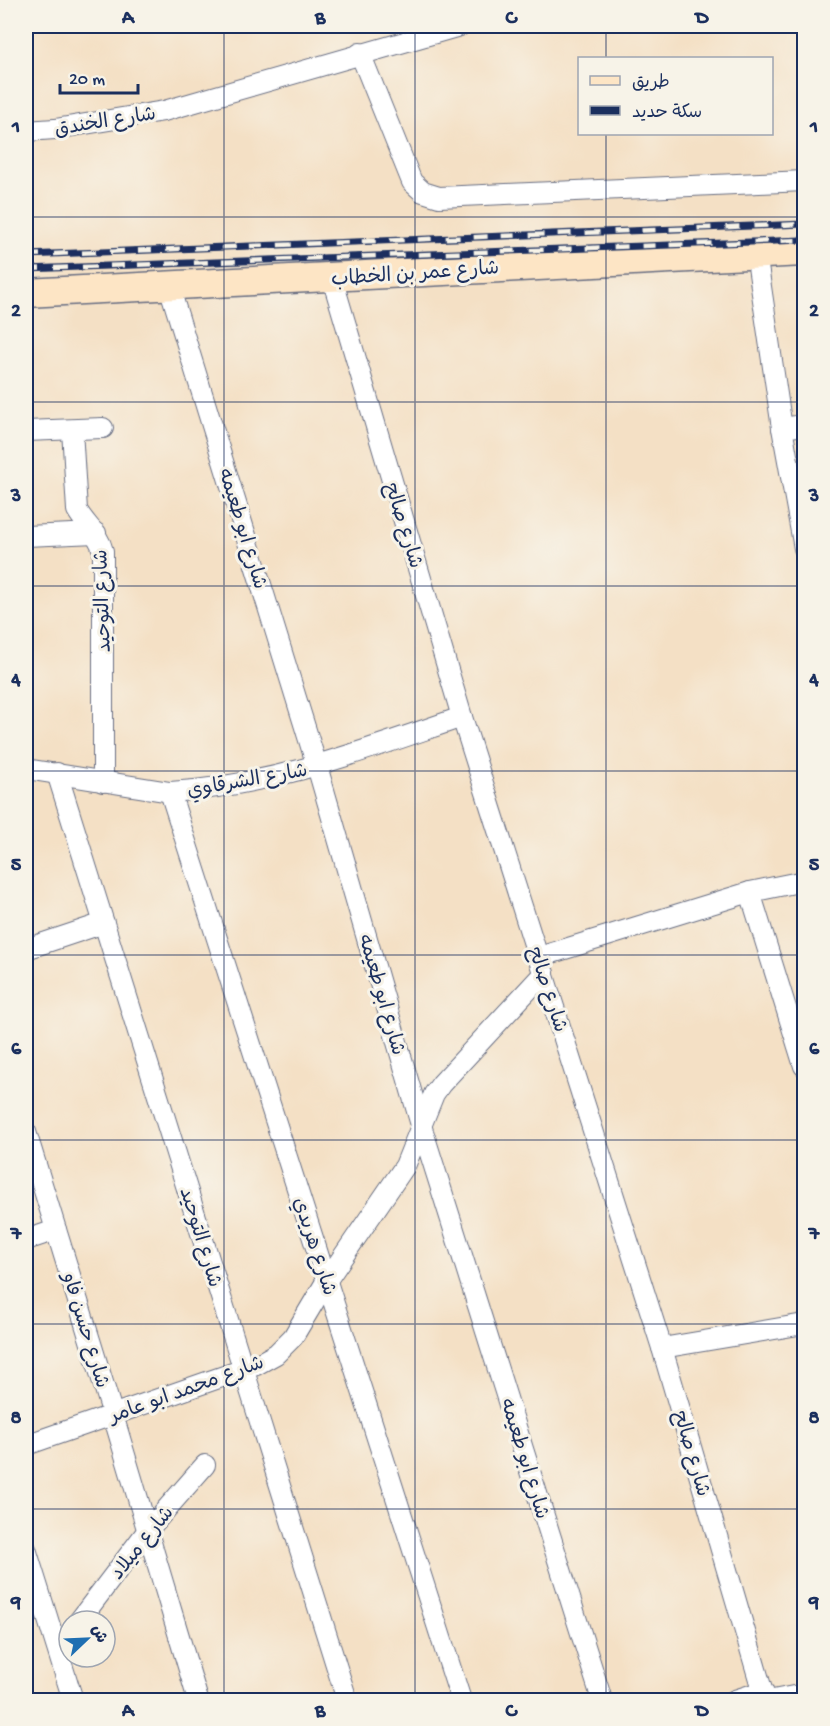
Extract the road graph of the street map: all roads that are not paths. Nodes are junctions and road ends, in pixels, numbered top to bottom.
1 (460, 26) edge
2 (360, 53) junction
3 (26, 131) edge
4 (804, 181) edge
5 (804, 252) edge
6 (756, 254) junction
7 (332, 278) junction
8 (169, 286) junction
9 (26, 293) edge
10 (804, 425) edge
11 (103, 428) dead end
12 (782, 428) junction
13 (72, 429) junction
14 (26, 431) edge
15 (96, 533) junction
16 (26, 536) edge
17 (804, 548) edge
18 (462, 717) junction
19 (317, 766) junction
20 (26, 769) edge
21 (57, 773) junction
22 (103, 782) junction
23 (170, 792) junction
24 (804, 881) edge
25 (750, 892) junction
26 (104, 923) junction
27 (26, 949) edge
28 (542, 965) junction
29 (804, 1066) edge
30 (421, 1125) junction
31 (26, 1132) edge
32 (56, 1230) junction
33 (26, 1240) edge
34 (327, 1280) junction
35 (804, 1324) edge
36 (662, 1348) junction
37 (244, 1369) junction
38 (113, 1415) junction
39 (26, 1446) edge
40 (205, 1465) dead end
41 (148, 1530) junction
42 (26, 1549) edge
43 (87, 1609) edge
44 (57, 1649) edge
45 (63, 1669) edge
46 (804, 1694) edge
47 (767, 1697) edge
48 (72, 1701) edge
49 (198, 1701) edge
50 (347, 1701) edge
51 (462, 1701) edge
52 (602, 1701) edge
53 (735, 1701) edge

1 - 2 street, شارع الخندق
2 - 3 street, شارع الخندق
2 - 4 street
5 - 6 main road, شارع عمر بن الخطاب
6 - 7 main road, شارع عمر بن الخطاب
6 - 12 street
7 - 8 main road, شارع عمر بن الخطاب
7 - 18 street, شارع صالح
8 - 9 main road, شارع عمر بن الخطاب
8 - 19 street, شارع ابو طعيمه
10 - 12 street
11 - 13 street
12 - 17 street
13 - 14 street
13 - 15 street, شارع التوحيد
15 - 16 street
15 - 22 street, شارع التوحيد
18 - 19 street, شارع الشرقاوي
18 - 28 street, شارع صالح
19 - 23 street, شارع الشرقاوي
19 - 30 street, شارع ابو طعيمه
20 - 21 street, شارع الشرقاوي
21 - 22 street, شارع الشرقاوي
21 - 26 street, شارع التوحيد
22 - 23 street, شارع الشرقاوي
23 - 34 street, شارع هريدي
24 - 25 street
25 - 28 street
25 - 29 street
26 - 27 street
26 - 37 street, شارع التوحيد
28 - 30 street, شارع محمد ابو عامر
28 - 36 street, شارع صالح
30 - 34 street, شارع محمد ابو عامر
30 - 52 street, شارع ابو طعيمه
31 - 32 street, شارع حسن فاو
32 - 33 street
32 - 38 street, شارع حسن فاو
34 - 37 street, شارع محمد ابو عامر
34 - 51 street, شارع هريدي
35 - 36 street
36 - 47 street, شارع صالح
37 - 38 street, شارع محمد ابو عامر
37 - 50 street, شارع التوحيد
38 - 39 street, شارع محمد ابو عامر
38 - 41 street, شارع حسن فاو
40 - 41 street, شارع ميلاد
41 - 43 street, شارع ميلاد
41 - 49 street, شارع حسن فاو
42 - 44 street
45 - 48 street
46 - 47 street
47 - 53 street

